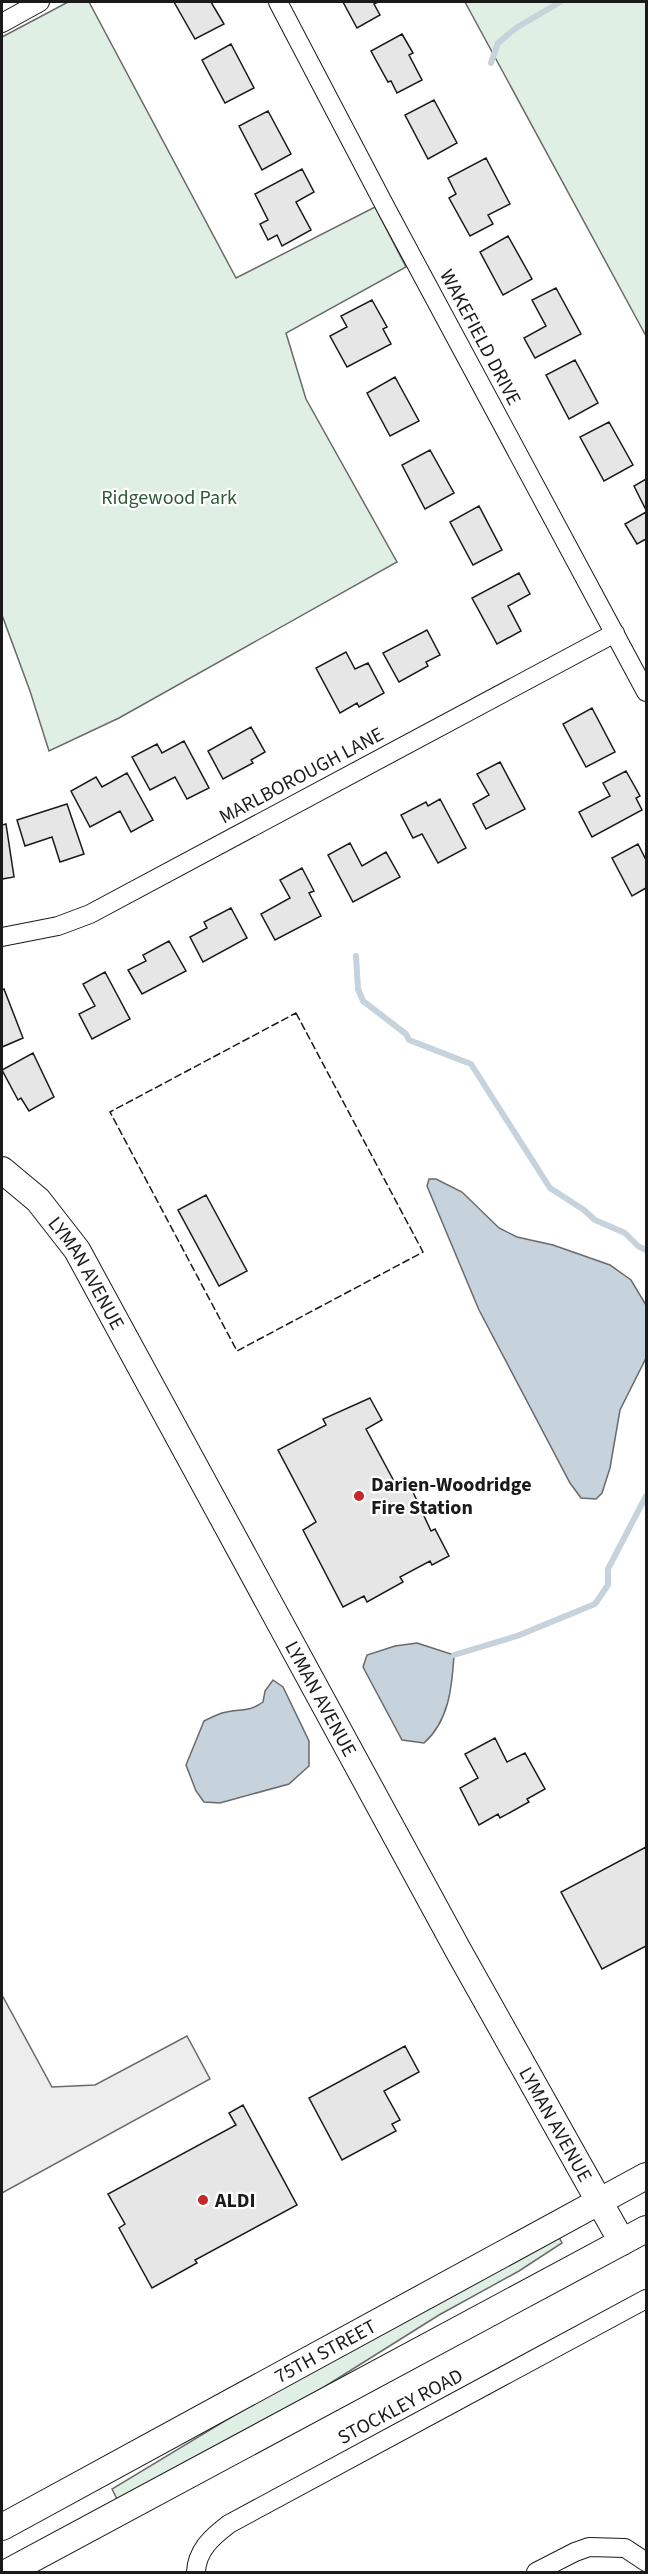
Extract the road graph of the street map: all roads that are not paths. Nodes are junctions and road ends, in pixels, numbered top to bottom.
1 (40, 2) edge
2 (278, 2) edge
3 (2, 22) edge
4 (615, 633) junction
5 (646, 692) edge
6 (2, 937) edge
7 (2, 1170) edge
8 (646, 2176) edge
9 (599, 2201) junction
10 (646, 2229) edge
11 (622, 2242) junction
12 (646, 2299) edge
13 (2, 2527) edge
14 (646, 2562) edge
15 (8, 2572) edge
16 (196, 2572) edge
17 (536, 2572) edge

1 - 3 street
2 - 4 street, WAKEFIELD DRIVE
4 - 5 street, WAKEFIELD DRIVE
4 - 6 street, MARLBOROUGH LANE
7 - 9 main road, LYMAN AVENUE
8 - 9 main road, 75TH STREET
9 - 11 main road, LYMAN AVENUE
9 - 13 main road, 75TH STREET
10 - 11 main road
11 - 15 main road
12 - 16 street, STOCKLEY ROAD
14 - 17 street

